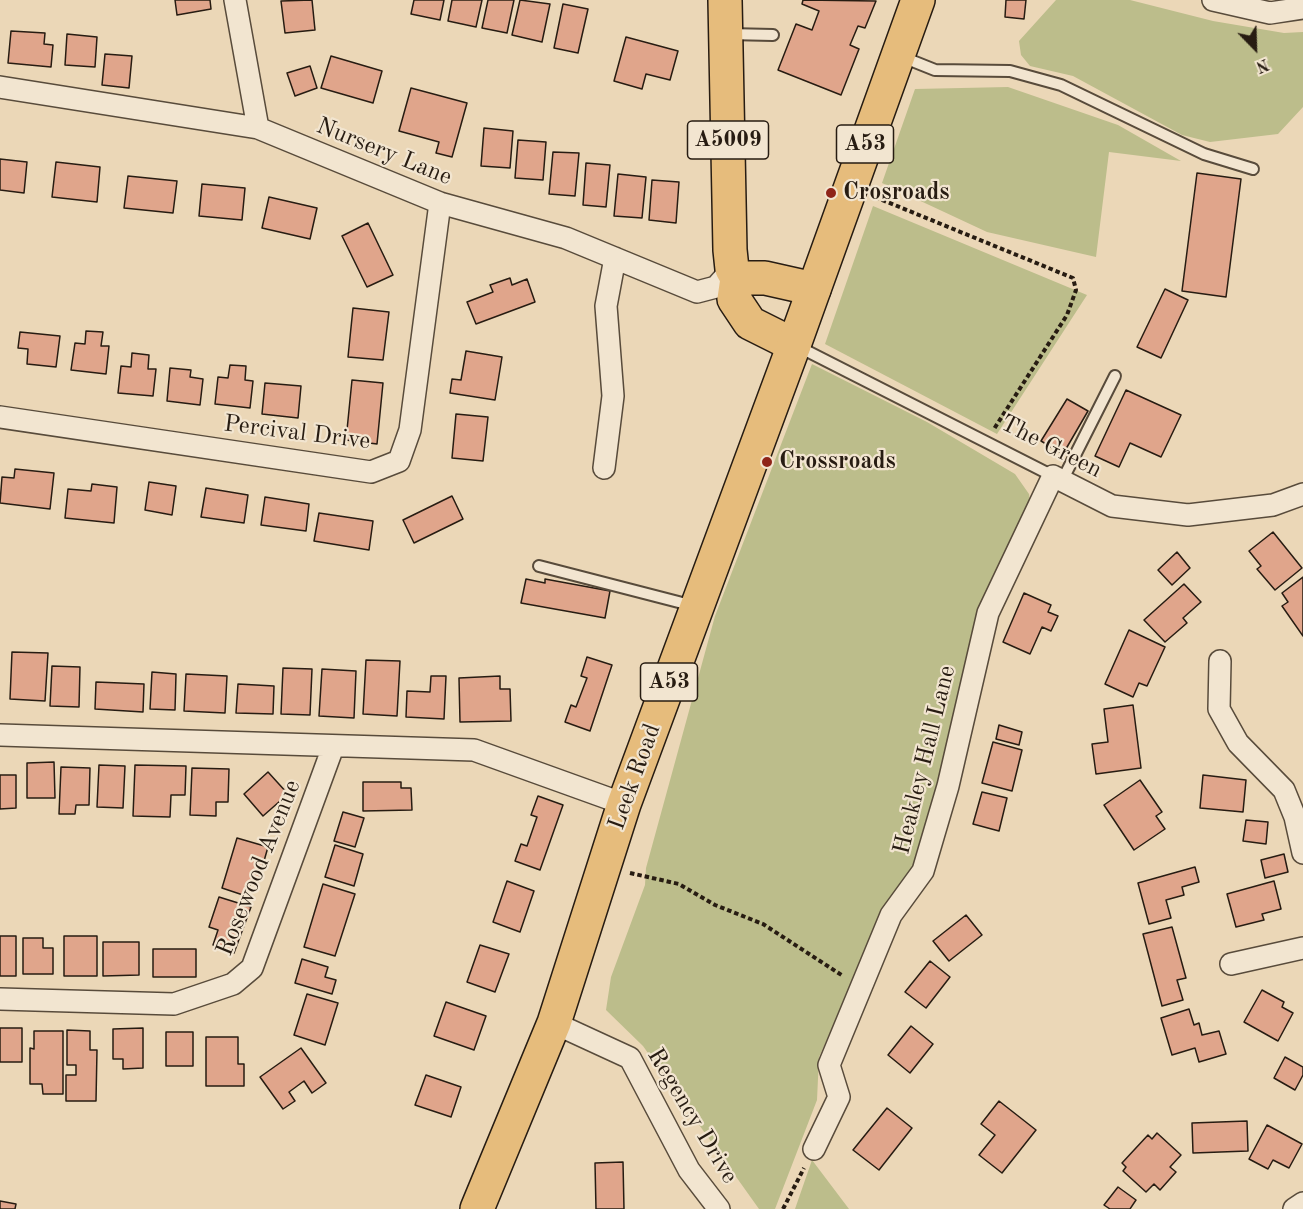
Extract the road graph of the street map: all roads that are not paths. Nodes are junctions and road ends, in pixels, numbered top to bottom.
1 (235, 0) edge
2 (725, 0) edge
3 (918, 0) edge
4 (1213, 0) edge
5 (1303, 9) edge
6 (727, 34) junction
7 (773, 35) dead end
8 (897, 55) junction
9 (0, 87) edge
10 (258, 128) junction
11 (1253, 169) dead end
12 (440, 203) junction
13 (615, 258) junction
14 (735, 274) junction
15 (814, 289) junction
16 (794, 345) junction
17 (1115, 376) dead end
18 (0, 417) edge
19 (604, 468) dead end
20 (1058, 478) junction
21 (1303, 494) edge
22 (539, 566) dead end
23 (697, 607) junction
24 (1220, 661) dead end
25 (0, 735) edge
26 (333, 747) junction
27 (624, 804) junction
28 (1303, 853) edge
29 (1303, 948) edge
30 (1231, 964) dead end
31 (0, 999) edge
32 (554, 1023) junction
33 (814, 1149) road end
34 (1303, 1203) edge
35 (477, 1209) edge
36 (719, 1209) edge
37 (1294, 1209) edge

1 - 10 street
2 - 6 main road, A5009
3 - 8 main road, A53
4 - 5 street
6 - 7 lane
6 - 14 main road, A5009
8 - 11 lane
8 - 15 main road, A53
9 - 10 street, Nursery Lane
10 - 12 street, Nursery Lane
12 - 13 street, Nursery Lane
12 - 18 street, Percival Drive
13 - 14 street, Nursery Lane
13 - 19 street
14 - 15 main road
14 - 16 main road, A5009
15 - 16 main road, A53
16 - 20 lane, The Green
16 - 23 main road, Leek Road / A53
17 - 20 lane
20 - 21 street, The Green
20 - 33 street, Heakley Hall Lane
22 - 23 lane
23 - 27 main road, Leek Road / A53
24 - 28 street
25 - 26 street, Rosewood Avenue
26 - 27 street, Rosewood Avenue
26 - 31 street, Rosewood Avenue
27 - 32 main road, Leek Road / A53
29 - 30 street
32 - 35 main road, Leek Road / A53
32 - 36 street, Regency Drive
34 - 37 street

